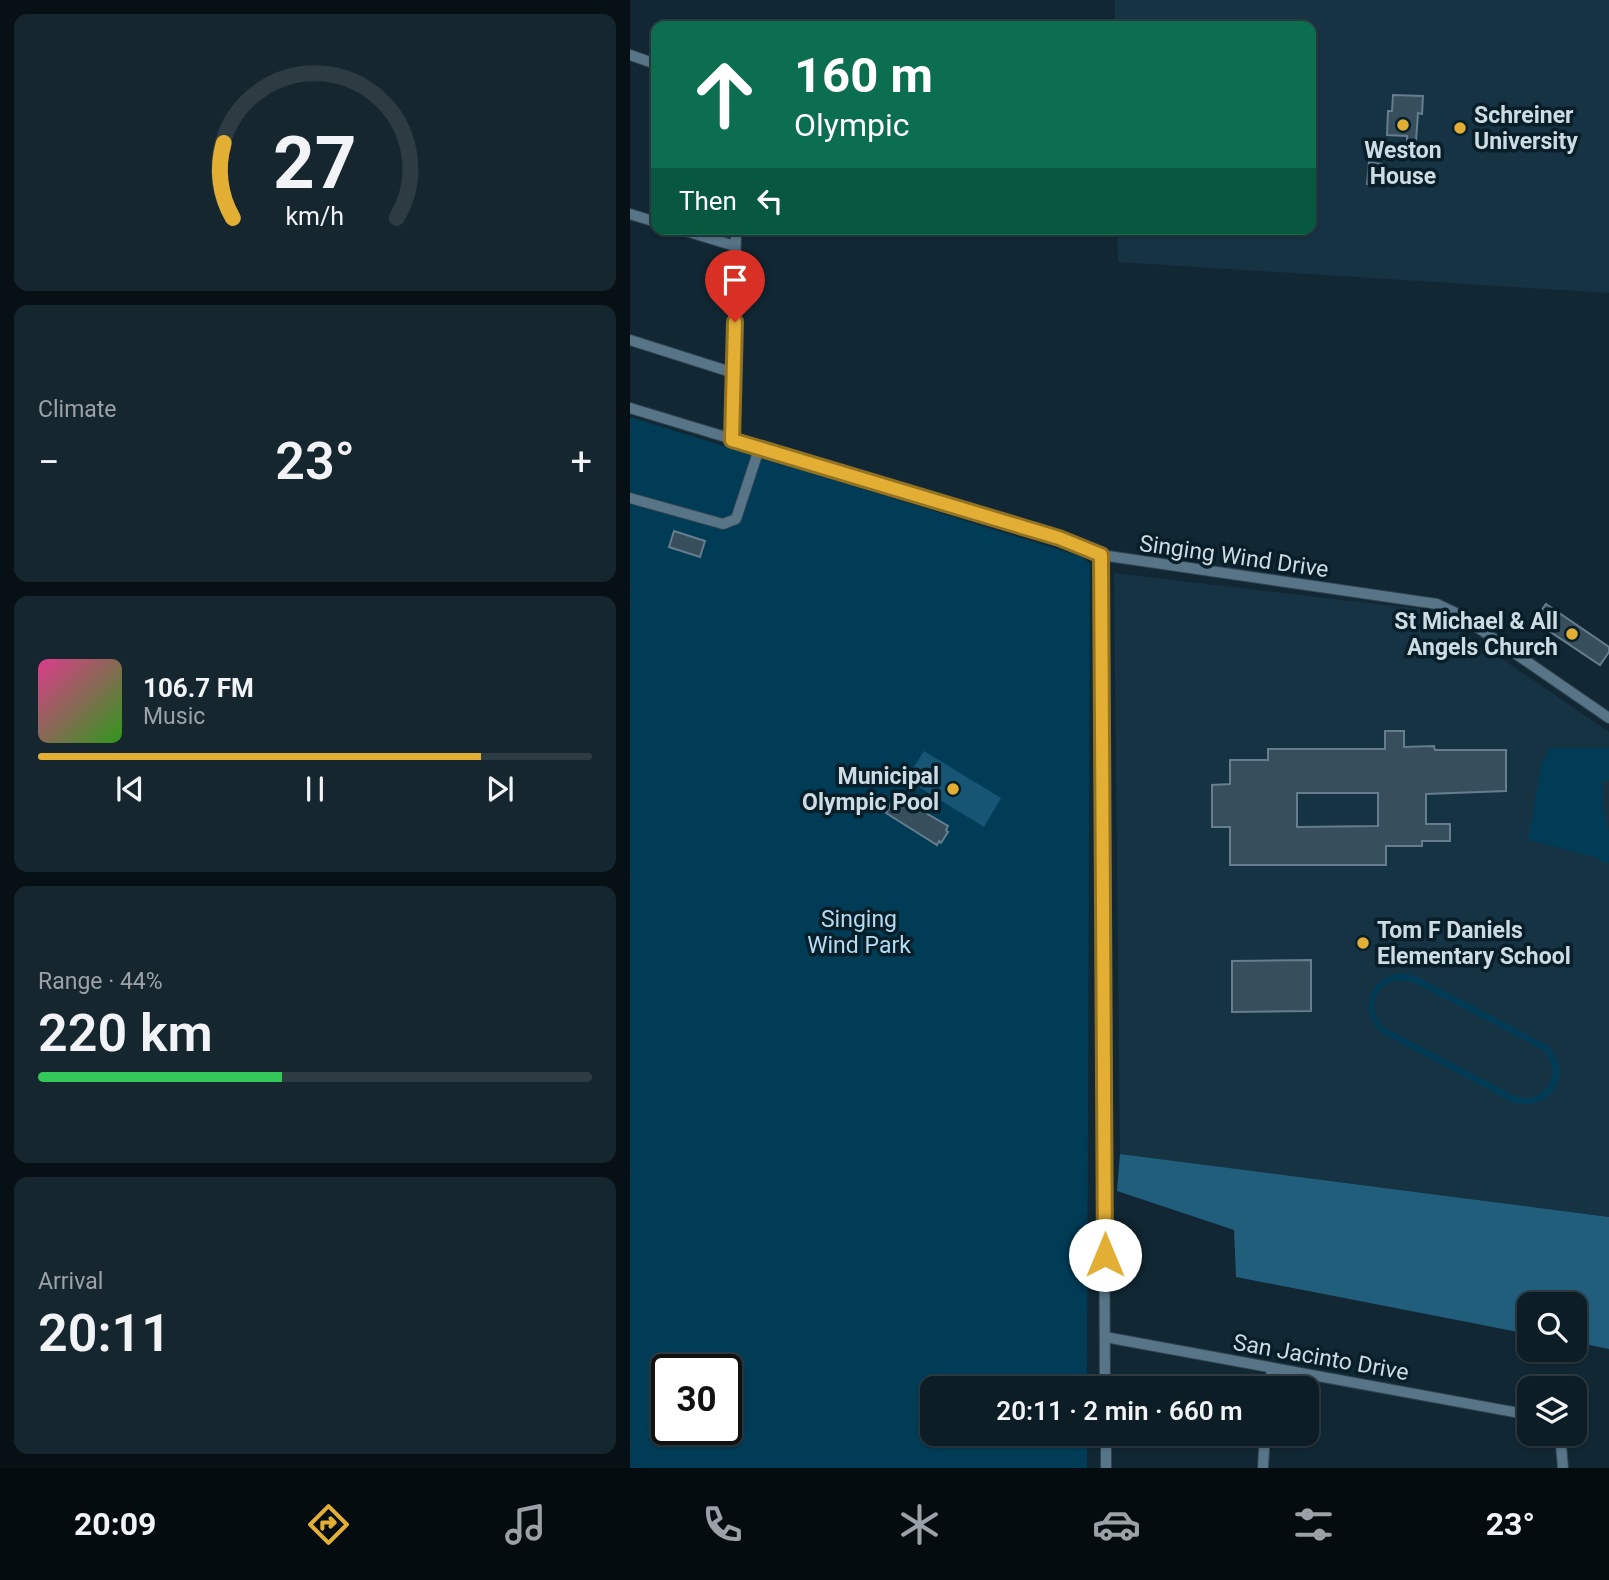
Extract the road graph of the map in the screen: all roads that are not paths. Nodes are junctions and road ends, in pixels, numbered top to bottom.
1 (630, 55) edge
2 (651, 62) edge
3 (630, 214) edge
4 (651, 220) edge
5 (699, 235) edge
6 (736, 235) edge
7 (735, 246) junction
8 (630, 340) edge
9 (734, 373) junction
10 (630, 408) edge
11 (732, 440) junction
12 (759, 449) junction
13 (630, 498) edge
14 (1101, 555) junction
15 (1609, 718) edge
16 (1105, 1337) junction
17 (1272, 1367) junction
18 (1105, 1376) edge
19 (1271, 1376) edge
20 (1517, 1413) edge
21 (1105, 1446) edge
22 (1265, 1446) edge
23 (1561, 1446) edge
24 (1106, 1468) edge
25 (1264, 1468) edge
26 (1563, 1468) edge

1 - 2 street
3 - 4 street
5 - 7 street
6 - 7 street
7 - 9 street
8 - 9 street
9 - 11 street
10 - 11 street, Singing Wind Drive
11 - 12 street, Singing Wind Drive
12 - 13 street
12 - 14 street, Singing Wind Drive
14 - 15 street, Singing Wind Drive
14 - 16 street
16 - 17 street, San Jacinto Drive
16 - 18 street
17 - 19 street
17 - 20 street, San Jacinto Drive
21 - 24 street
22 - 25 street
23 - 26 street

